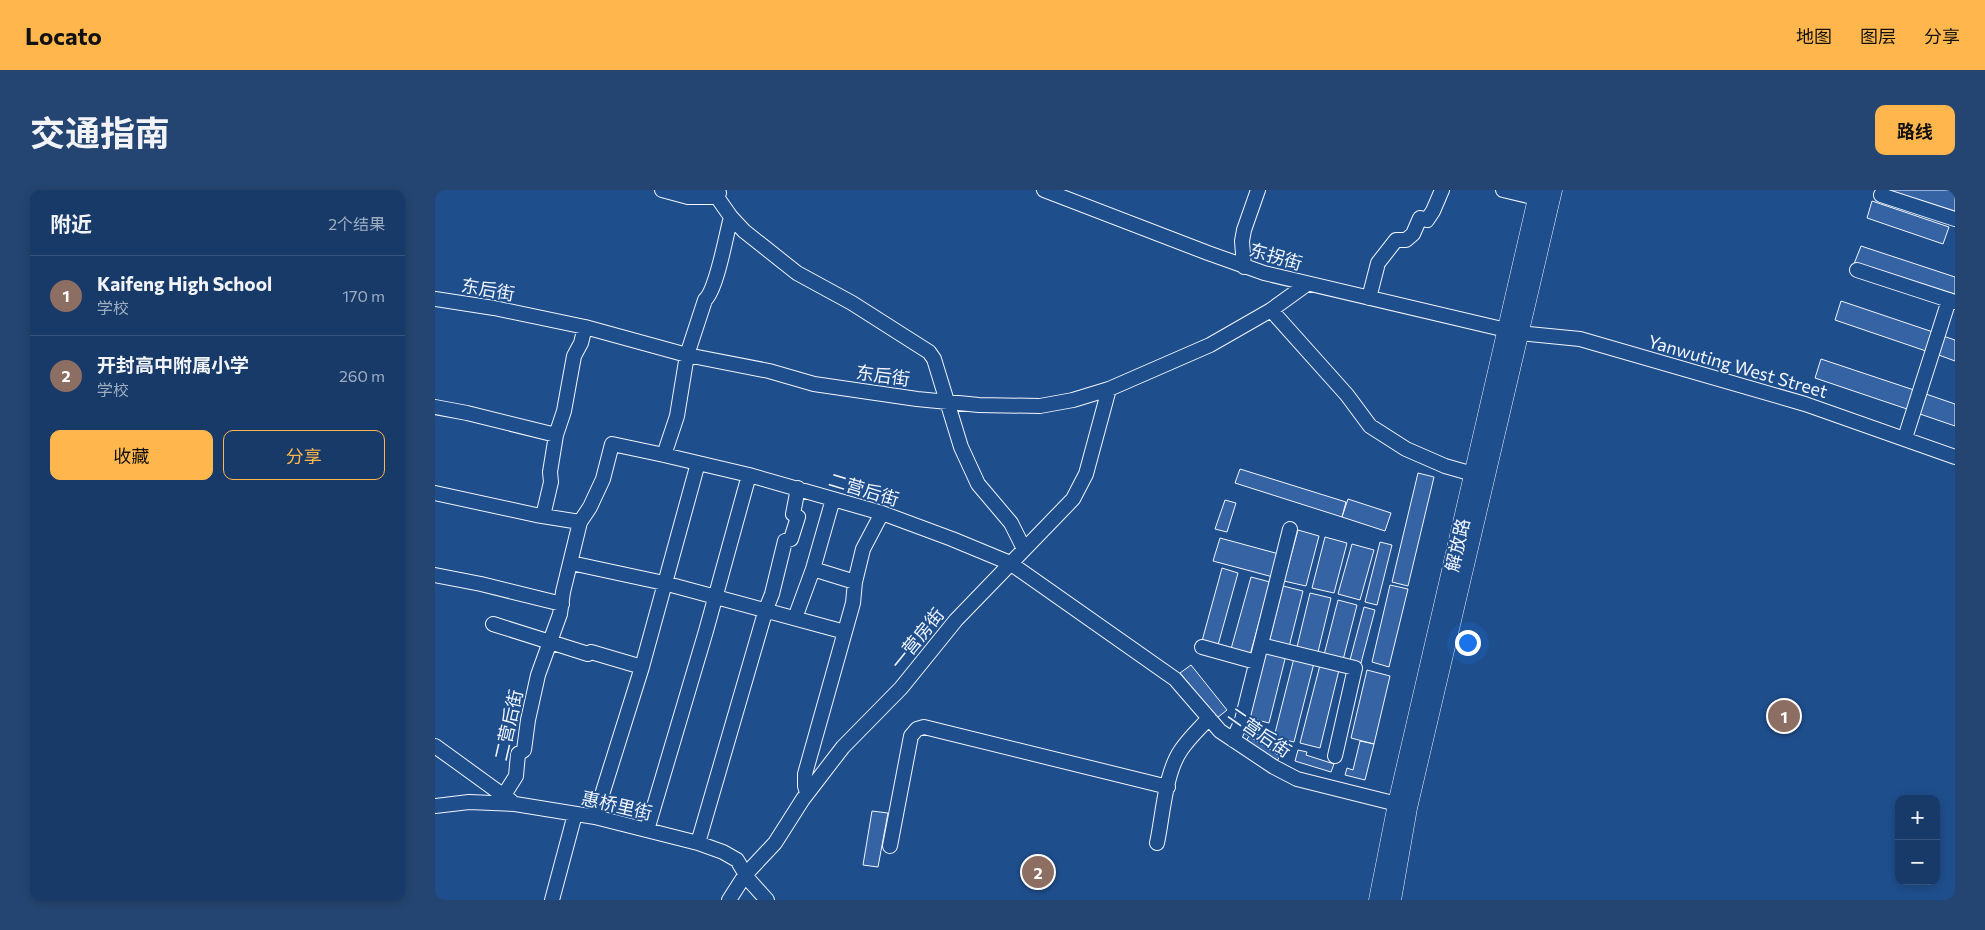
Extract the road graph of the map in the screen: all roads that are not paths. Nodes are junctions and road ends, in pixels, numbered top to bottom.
1 (662, 190) edge
2 (1044, 190) edge
3 (1258, 190) edge
4 (1442, 190) edge
5 (1503, 190) edge
6 (1553, 190) edge
7 (716, 192) edge
8 (1538, 194) edge
9 (1881, 195) dead end
10 (731, 217) junction
11 (1955, 218) edge
12 (1244, 267) junction
13 (1857, 270) dead end
14 (1307, 284) junction
15 (1369, 298) junction
16 (435, 299) edge
17 (1952, 301) edge
18 (1271, 310) junction
19 (585, 328) junction
20 (1513, 332) junction
21 (687, 355) junction
22 (1109, 389) junction
23 (947, 401) junction
24 (435, 407) edge
25 (556, 435) junction
26 (1905, 438) junction
27 (665, 455) junction
28 (1955, 457) edge
29 (698, 463) junction
30 (1473, 474) junction
31 (749, 475) junction
32 (798, 488) junction
33 (435, 493) edge
34 (833, 499) junction
35 (882, 513) junction
36 (543, 516) junction
37 (580, 522) junction
38 (1290, 529) dead end
39 (1024, 549) junction
40 (571, 563) junction
41 (1011, 563) junction
42 (813, 569) junction
43 (435, 575) edge
44 (855, 582) junction
45 (664, 583) junction
46 (715, 596) junction
47 (562, 604) junction
48 (766, 609) junction
49 (795, 618) junction
50 (493, 624) dead end
51 (845, 632) junction
52 (550, 641) junction
53 (1261, 645) junction
54 (1202, 647) dead end
55 (1256, 662) junction
56 (641, 667) junction
57 (1209, 718) junction
58 (1233, 740) junction
59 (435, 746) edge
60 (1335, 756) dead end
61 (1168, 787) junction
62 (807, 793) junction
63 (510, 799) junction
64 (1397, 804) junction
65 (435, 806) edge
66 (575, 814) junction
67 (595, 817) junction
68 (647, 830) junction
69 (698, 843) junction
70 (1157, 843) dead end
71 (890, 846) dead end
72 (745, 875) junction
73 (552, 900) edge
74 (729, 900) edge
75 (767, 900) edge
76 (1377, 900) edge
77 (1392, 900) edge

1 - 7 street
2 - 12 street, 东拐街
3 - 12 street
4 - 15 street
5 - 8 street
6 - 20 main road, 解放路
7 - 10 street
8 - 20 main road, 解放路
9 - 11 street
10 - 21 street
10 - 23 street
12 - 14 street, 东拐街
13 - 17 street
14 - 15 street, 东拐街
14 - 18 street, 东后街
15 - 20 street, 东拐街
16 - 19 street, 东后街
17 - 26 street
18 - 22 street, 东后街
18 - 30 street
19 - 21 street, 东后街
19 - 25 street
20 - 26 street, Yanwuting West Street
20 - 30 main road, 解放路
20 - 77 main road, 解放路
21 - 23 street, 东后街
21 - 27 street
22 - 23 street, 东后街
22 - 39 street, 一营房街
23 - 39 street
24 - 25 street
25 - 36 street
26 - 28 street, Yanwuting West Street
27 - 29 street, 二营后街
27 - 37 street, 二营后街
29 - 31 street, 二营后街
29 - 45 street
30 - 64 main road, 解放路
31 - 32 street, 二营后街
31 - 46 street
32 - 34 street, 二营后街
32 - 48 street
33 - 36 street
34 - 35 street, 二营后街
34 - 42 street
35 - 41 street, 二营后街
35 - 44 street
36 - 37 street
37 - 40 street, 二营后街
38 - 53 street
39 - 41 street, 一营房街
40 - 45 street
40 - 47 street, 二营后街
41 - 57 street, 二营后街
41 - 62 street, 一营房街
42 - 44 street
42 - 49 street
43 - 47 street
44 - 51 street
45 - 46 street
45 - 56 street
46 - 48 street
46 - 68 street
47 - 52 street, 二营后街
48 - 49 street
48 - 69 street
49 - 51 street
50 - 52 street
51 - 62 street
52 - 56 street
52 - 63 street, 二营后街
53 - 55 street
53 - 60 street
54 - 55 street
55 - 58 street
56 - 67 street
57 - 58 street, 二营后街
57 - 61 street
58 - 64 street, 二营后街
59 - 63 street
61 - 70 street
61 - 71 street
62 - 72 street, 一营房街
63 - 65 street, 惠桥里街
63 - 66 street, 惠桥里街
64 - 76 main road, 解放路
66 - 67 street, 惠桥里街
66 - 73 street
67 - 68 street, 惠桥里街
68 - 69 street, 惠桥里街
69 - 72 street, 惠桥里街
72 - 74 street, 一营房街
72 - 75 street, 惠桥里街

